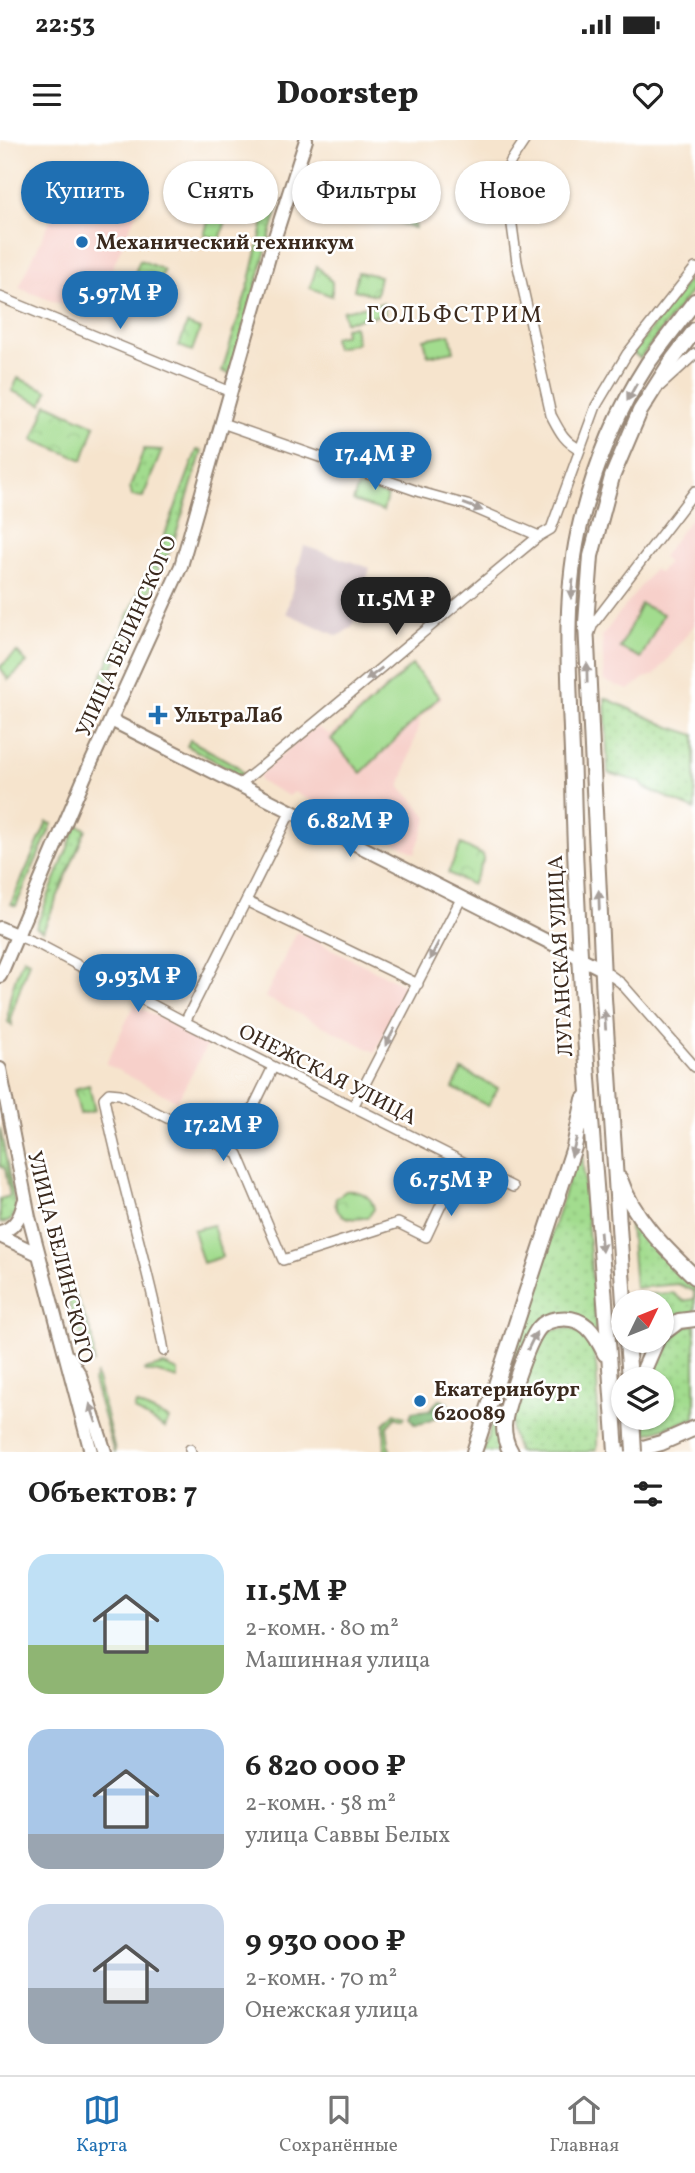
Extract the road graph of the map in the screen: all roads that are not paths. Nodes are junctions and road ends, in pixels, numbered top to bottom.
1 (306, 140) edge
2 (525, 140) edge
3 (695, 268) edge
4 (0, 297) edge
5 (695, 301) edge
6 (695, 330) edge
7 (695, 354) edge
8 (231, 392) junction
9 (651, 394) junction
10 (222, 423) junction
11 (580, 449) junction
12 (695, 491) edge
13 (539, 536) junction
14 (586, 645) junction
15 (111, 720) junction
16 (240, 784) junction
17 (291, 811) junction
18 (463, 897) junction
19 (246, 901) junction
20 (0, 928) edge
21 (16, 935) junction
22 (580, 959) junction
23 (602, 969) junction
24 (0, 976) edge
25 (418, 984) junction
26 (185, 1022) junction
27 (273, 1067) junction
28 (695, 1067) edge
29 (0, 1069) edge
30 (588, 1080) junction
31 (354, 1107) junction
32 (614, 1144) junction
33 (232, 1151) junction
34 (450, 1186) dead end
35 (513, 1187) dead end
36 (24, 1198) junction
37 (0, 1234) edge
38 (38, 1254) junction
39 (695, 1277) edge
40 (623, 1290) edge
41 (695, 1319) edge
42 (674, 1325) edge
43 (64, 1348) junction
44 (164, 1351) dead end
45 (610, 1363) junction
46 (695, 1428) edge
47 (632, 1430) edge
48 (695, 1437) edge
49 (661, 1443) junction
50 (91, 1452) edge
51 (105, 1452) edge
52 (474, 1452) edge
53 (510, 1452) edge
54 (615, 1452) edge
55 (632, 1452) edge

1 - 8 main road, УЛИЦА БЕЛИНСКОГО
2 - 11 street
3 - 11 street
4 - 8 street
5 -> 22 main road, ЛУГАНСКАЯ УЛИЦА
6 - 9 main road, ЛУГАНСКАЯ УЛИЦА
7 - 9 street
8 - 10 main road, УЛИЦА БЕЛИНСКОГО
9 - 14 main road, ЛУГАНСКАЯ УЛИЦА
10 -> 13 street
10 - 15 main road, УЛИЦА БЕЛИНСКОГО
11 - 13 street
12 - 14 street
13 -> 16 street
23 -> 14 main road, ЛУГАНСКАЯ УЛИЦА
15 - 16 main road
15 - 21 main road, УЛИЦА БЕЛИНСКОГО
16 - 17 main road
17 - 18 main road
17 - 19 street
18 - 22 main road
18 -> 25 street
19 - 25 street
19 - 26 street
20 - 21 main road
21 - 24 main road, УЛИЦА БЕЛИНСКОГО
21 - 26 street, ОНЕЖСКАЯ УЛИЦА
22 - 23 main road
22 - 30 main road, ЛУГАНСКАЯ УЛИЦА
23 - 28 street
32 -> 23 main road, ЛУГАНСКАЯ УЛИЦА
25 -> 31 street
26 - 27 street, ОНЕЖСКАЯ УЛИЦА
27 - 31 street, ОНЕЖСКАЯ УЛИЦА
27 - 33 street
29 - 36 main road, УЛИЦА БЕЛИНСКОГО
30 -> 45 main road, ЛУГАНСКАЯ УЛИЦА
30 -> 52 main road
31 - 35 street, ОНЕЖСКАЯ УЛИЦА
32 - 39 main road
32 - 40 main road, ЛУГАНСКАЯ УЛИЦА
33 - 34 street
33 - 44 street
36 - 37 main road
36 - 38 main road, УЛИЦА БЕЛИНСКОГО
37 - 38 main road
38 - 43 main road, УЛИЦА БЕЛИНСКОГО
41 - 42 main road
43 - 50 main road, УЛИЦА БЕЛИНСКОГО
51 -> 43 main road
53 -> 45 main road
45 - 54 main road, ЛУГАНСКАЯ УЛИЦА
46 - 49 main road
47 - 55 main road, bridge
48 - 49 main road
49 - 55 main road

